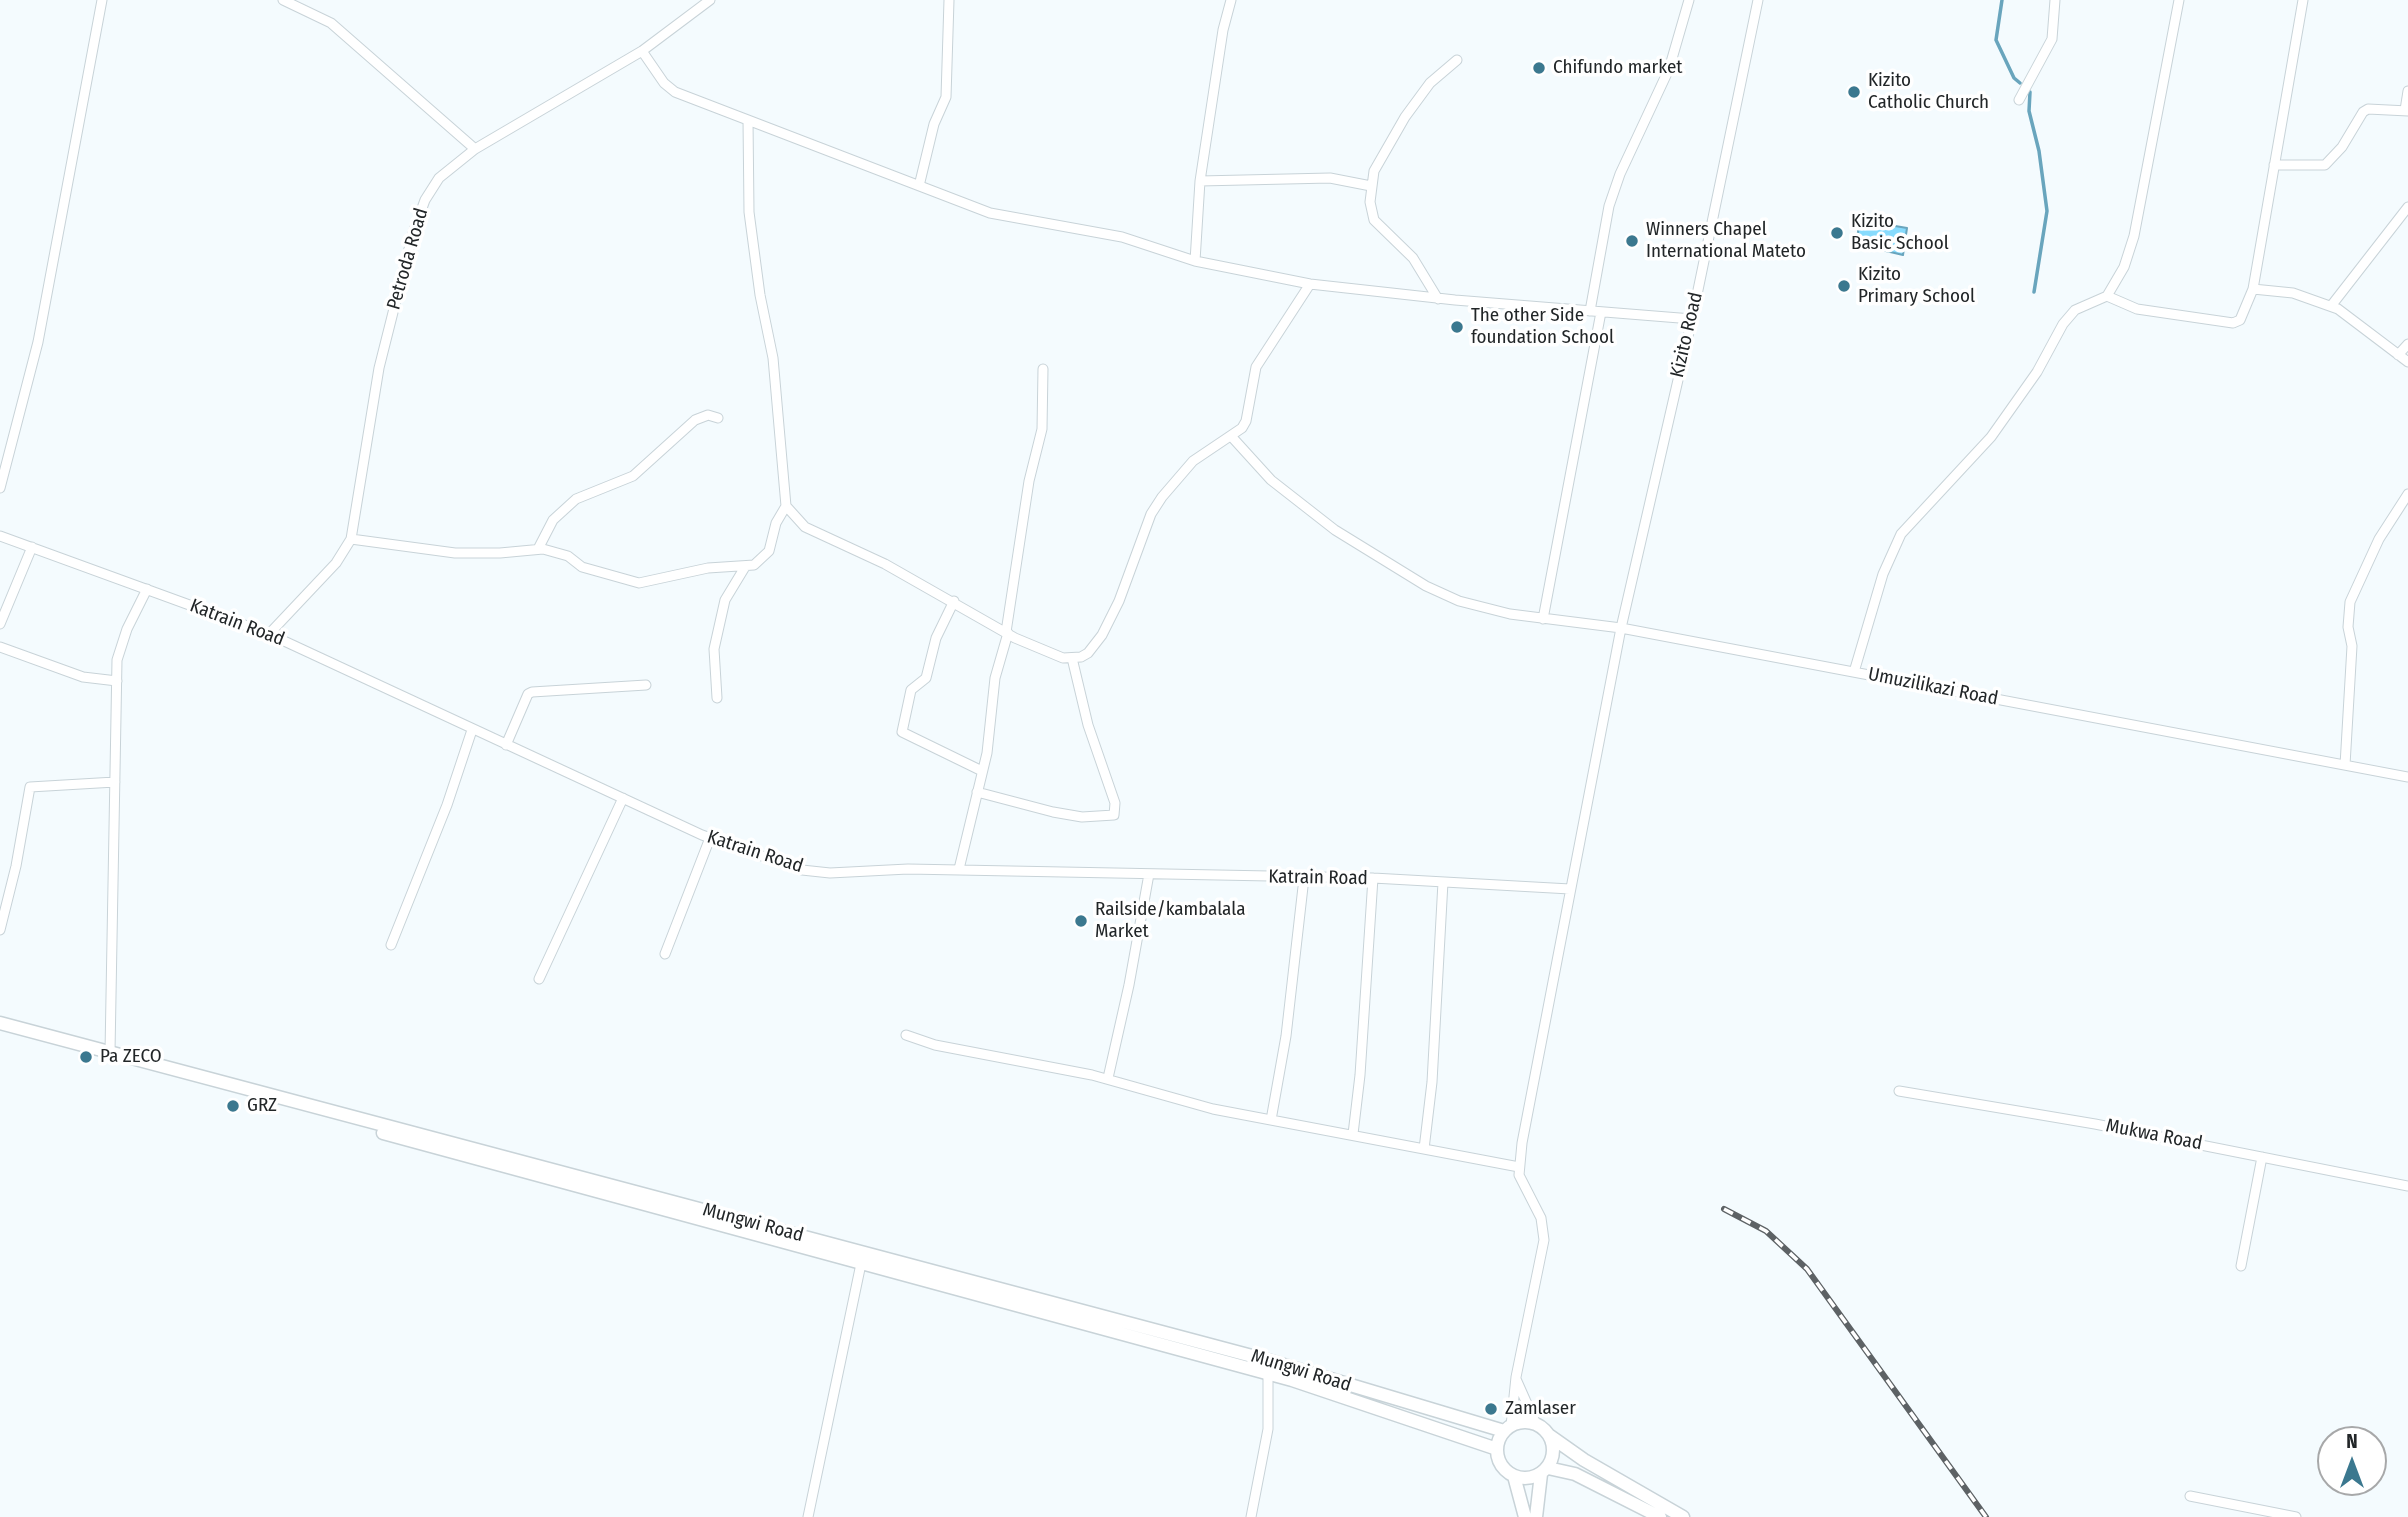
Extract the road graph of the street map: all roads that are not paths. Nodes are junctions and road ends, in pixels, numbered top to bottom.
1 (102, 0) edge
2 (283, 0) edge
3 (710, 0) edge
4 (949, 0) edge
5 (1231, 0) edge
6 (1689, 0) edge
7 (1758, 0) edge
8 (2055, 0) edge
9 (2179, 0) edge
10 (2303, 0) edge
11 (642, 51) junction
12 (1457, 60) dead end
13 (2408, 91) edge
14 (2019, 100) dead end
15 (2406, 110) edge
16 (748, 120) junction
17 (475, 149) junction
18 (2274, 165) junction
19 (1200, 181) junction
20 (919, 186) junction
21 (1371, 186) junction
22 (2408, 207) edge
23 (1195, 261) junction
24 (1310, 284) junction
25 (2253, 289) junction
26 (2107, 296) junction
27 (1438, 299) junction
28 (2331, 306) junction
29 (1590, 311) junction
30 (1601, 312) junction
31 (1692, 319) junction
32 (2408, 344) edge
33 (2398, 355) junction
34 (2408, 362) edge
35 (1044, 369) dead end
36 (718, 418) dead end
37 (1231, 436) junction
38 (0, 488) edge
39 (2408, 494) edge
40 (786, 506) junction
41 (0, 536) edge
42 (351, 539) junction
43 (32, 547) junction
44 (538, 549) junction
45 (745, 567) junction
46 (147, 589) junction
47 (954, 601) junction
48 (1543, 619) junction
49 (0, 624) edge
50 (1621, 628) junction
51 (1007, 633) junction
52 (269, 634) junction
53 (0, 647) edge
54 (1072, 658) junction
55 (1854, 672) junction
56 (117, 681) junction
57 (646, 685) dead end
58 (717, 698) dead end
59 (472, 730) junction
60 (506, 745) junction
61 (2345, 765) junction
62 (982, 771) junction
63 (2408, 777) edge
64 (115, 782) junction
65 (977, 792) junction
66 (623, 798) junction
67 (709, 838) junction
68 (959, 870) junction
69 (1149, 874) junction
70 (1304, 878) junction
71 (1373, 878) junction
72 (1443, 882) junction
73 (1570, 889) junction
74 (0, 930) edge
75 (391, 945) dead end
76 (666, 954) dead end
77 (540, 979) dead end
78 (0, 1023) edge
79 (0, 1030) edge
80 (906, 1035) dead end
81 (110, 1052) junction
82 (1108, 1078) junction
83 (1899, 1091) dead end
84 (1270, 1119) junction
85 (1353, 1134) junction
86 (1424, 1149) junction
87 (2262, 1157) junction
88 (1519, 1167) junction
89 (2408, 1186) edge
90 (862, 1258) junction
91 (2241, 1266) dead end
92 (1268, 1374) junction
93 (1516, 1377) junction
94 (1536, 1424) junction
95 (1508, 1429) junction
96 (1550, 1435) junction
97 (1497, 1449) junction
98 (1544, 1471) junction
99 (1514, 1476) junction
100 (2190, 1496) dead end
101 (808, 1517) edge
102 (1251, 1517) edge
103 (1525, 1517) edge
104 (1536, 1517) edge
105 (1660, 1517) edge
106 (1683, 1517) edge
107 (2296, 1517) edge

1 - 38 street
2 - 17 street
3 - 11 street, Petroda Road
4 - 20 street
5 - 19 street
6 - 29 street
7 - 31 street, Kizito Road
8 - 14 street
9 - 26 street
10 - 18 street
11 - 16 street
11 - 17 street, Petroda Road
12 - 21 street
13 - 15 street
15 - 18 street
16 - 20 street
16 - 40 street
17 - 42 street, Petroda Road
18 - 25 street
19 - 21 street
19 - 23 street
20 - 23 street
21 - 27 street
22 - 28 street
23 - 24 street
24 - 27 street
24 - 37 street
25 - 26 street
25 - 28 street
26 - 55 street
27 - 29 street
28 - 33 street
29 - 30 street
30 - 31 street
30 - 48 street
31 - 50 street, Kizito Road
32 - 33 street
33 - 34 street
35 - 51 street
36 - 44 street
37 - 48 street, Umuzilikazi Road
37 - 54 street
39 - 61 street
40 - 45 street
40 - 47 street
41 - 43 street, Katrain Road
42 - 44 street
42 - 52 street, Petroda Road
43 - 46 street, Katrain Road
43 - 49 street
44 - 45 street
45 - 58 street
46 - 52 street, Katrain Road
46 - 56 street
47 - 51 street
47 - 62 street
48 - 50 street, Umuzilikazi Road
50 - 55 street, Umuzilikazi Road
50 - 73 street, Kizito Road
51 - 54 street
51 - 62 street
52 - 59 street, Katrain Road
53 - 56 street
54 - 65 street
55 - 61 street, Umuzilikazi Road
56 - 64 street
57 - 60 street
59 - 60 street, Katrain Road
59 - 75 street
60 - 66 street, Katrain Road
61 - 63 street, Umuzilikazi Road
62 - 65 street
64 - 74 street
64 - 81 street
65 - 68 street
66 - 67 street, Katrain Road
66 - 77 street
67 - 68 street, Katrain Road
67 - 76 street
68 - 69 street, Katrain Road
69 - 70 street, Katrain Road
69 - 82 street
70 - 71 street, Katrain Road
70 - 84 street
71 - 72 street, Katrain Road
71 - 85 street
72 - 73 street, Katrain Road
72 - 86 street
73 - 88 street, Kizito Road
78 - 81 main road, Mungwi Road
79 - 90 main road, Mungwi Road
80 - 82 street
81 - 90 main road, Mungwi Road
82 - 84 street
83 - 87 street, Mukwa Road
84 - 85 street
85 - 86 street
86 - 88 street
87 - 89 street, Mukwa Road
87 - 91 street
88 - 93 street
90 - 92 main road, Mungwi Road
90 - 95 main road, Mungwi Road
90 - 101 street
92 - 97 main road, Mungwi Road
92 - 102 street
93 - 94 street
93 - 95 street
94 - 95 main road
94 - 96 main road
95 - 97 main road
96 - 98 main road
96 - 106 main road
97 - 99 main road
98 - 99 main road
98 - 104 main road
98 - 105 main road
99 - 103 main road
100 - 107 street

